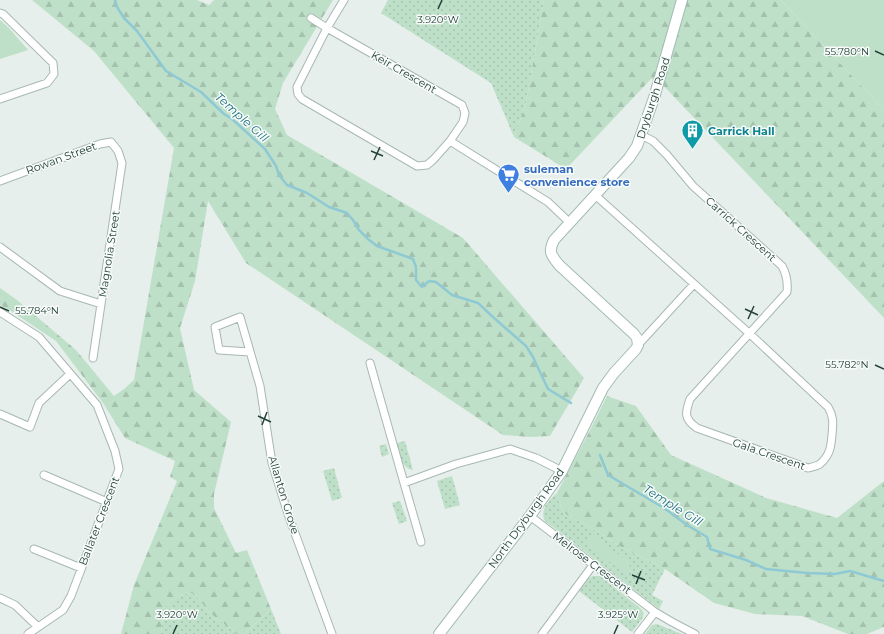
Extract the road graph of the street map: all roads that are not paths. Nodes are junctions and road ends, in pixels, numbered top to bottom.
1 (344, 0) edge
2 (682, 0) edge
3 (0, 13) edge
4 (311, 18) dead end
5 (328, 28) junction
6 (0, 99) edge
7 (641, 135) junction
8 (450, 141) junction
9 (118, 151) joint
10 (0, 181) edge
11 (595, 195) junction
12 (570, 223) junction
13 (0, 247) edge
14 (694, 284) junction
15 (101, 304) junction
16 (0, 312) edge
17 (750, 334) junction
18 (638, 344) junction
19 (250, 352) junction
20 (93, 358) dead end
21 (370, 363) dead end
22 (70, 374) junction
23 (0, 414) edge
24 (562, 471) junction
25 (44, 475) dead end
26 (404, 483) junction
27 (106, 502) junction
28 (530, 516) junction
29 (421, 542) dead end
30 (34, 548) dead end
31 (593, 565) junction
32 (81, 568) junction
33 (0, 598) edge
34 (655, 612) junction
35 (38, 627) junction
36 (28, 634) edge
37 (332, 634) edge
38 (439, 634) edge
39 (542, 634) edge
40 (638, 634) edge
41 (695, 634) edge

1 - 5 street
2 - 7 street, Dryburgh Road
3 - 6 street
4 - 5 street, Keir Crescent
5 - 8 street, Keir Crescent
5 - 8 street
7 - 11 street, Dryburgh Road
7 - 17 street, Carrick Crescent
8 - 12 street
9 - 10 street, Rowan Street
9 - 15 street, Magnolia Street
11 - 12 street, Dryburgh Road
11 - 14 street, Gala Crescent
12 - 18 street, Dryburgh Road
13 - 15 street
14 - 17 street, Gala Crescent
14 - 18 street, North Dryburgh Road
15 - 20 street, Magnolia Street
16 - 22 street, Ballater Crescent
17 - 17 street, Gala Crescent
18 - 24 street, North Dryburgh Road
19 - 19 street, Allanton Grove
19 - 37 street, Allanton Grove
21 - 26 street
22 - 23 street
22 - 27 street, Ballater Crescent
24 - 26 street
24 - 28 street, North Dryburgh Road
25 - 27 street
26 - 29 street
27 - 32 street, Ballater Crescent
28 - 31 street, Melrose Crescent
28 - 38 street, North Dryburgh Road
30 - 32 street
31 - 34 street, Melrose Crescent
31 - 39 street
32 - 35 street, Ballater Crescent
33 - 35 street
34 - 40 street
34 - 41 street, Melrose Crescent
35 - 36 street, Ballater Crescent

